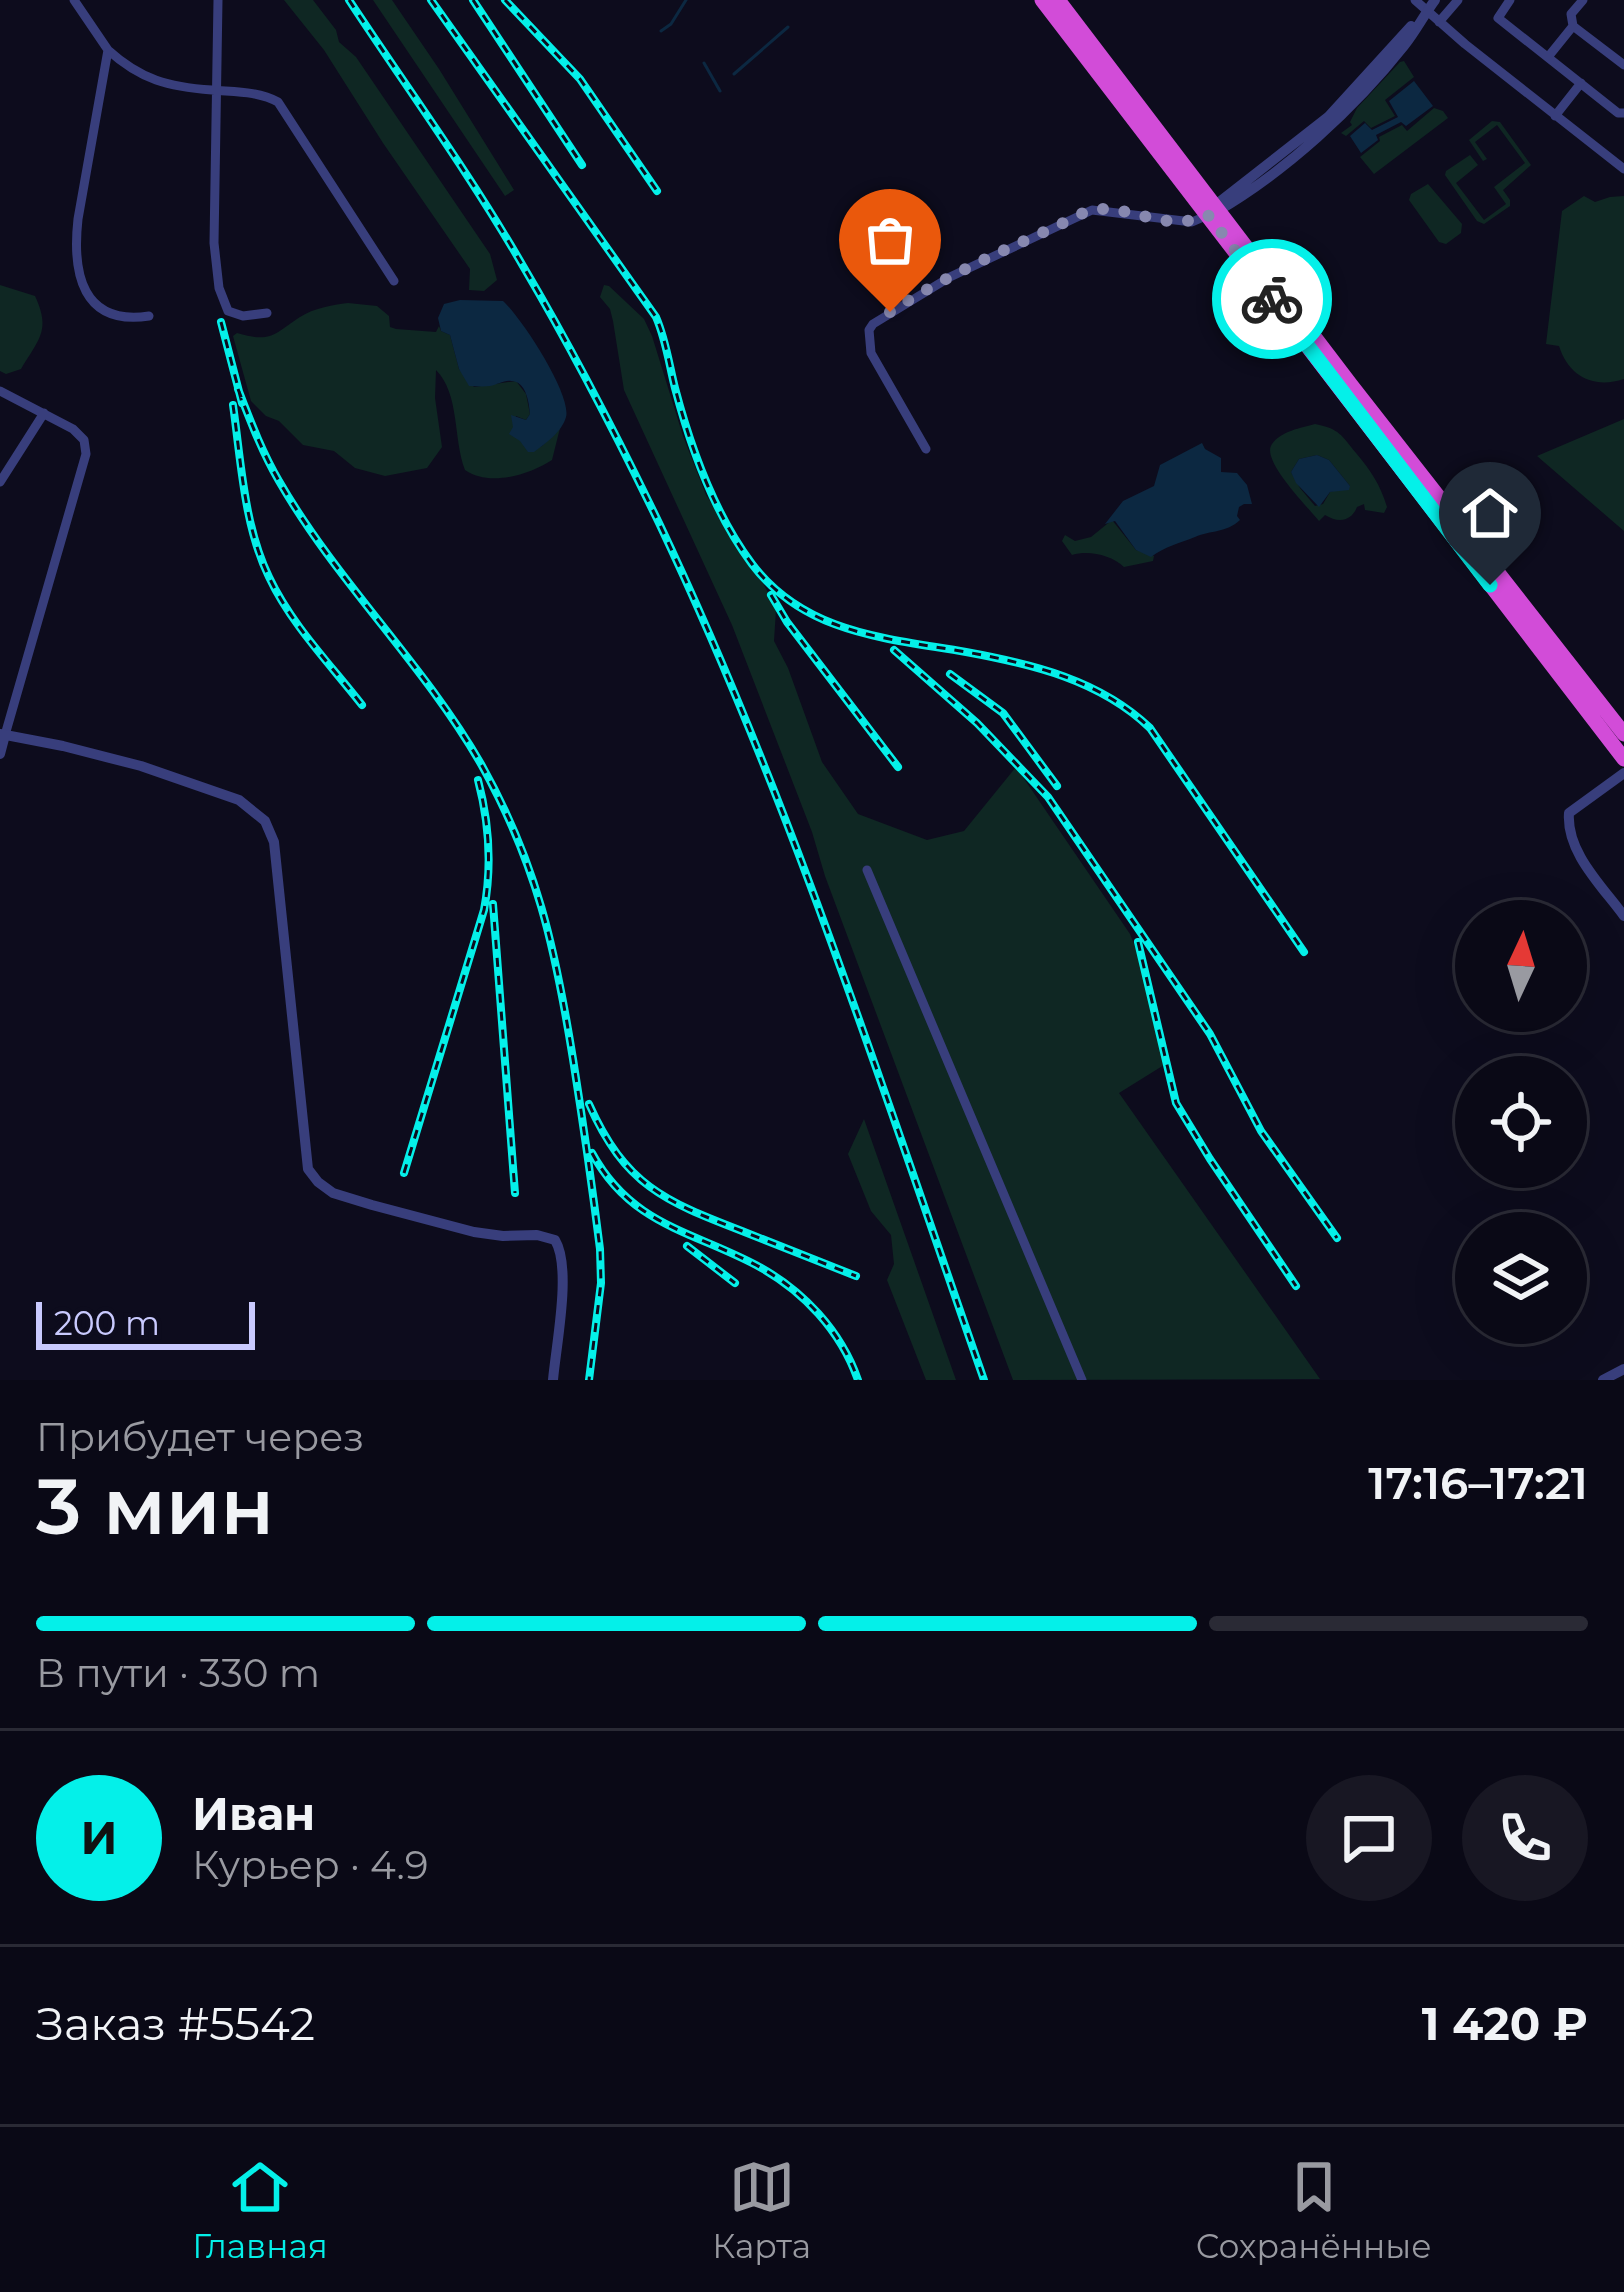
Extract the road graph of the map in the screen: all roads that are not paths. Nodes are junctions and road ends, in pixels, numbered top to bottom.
1 (74, 0) edge
2 (218, 0) edge
3 (1042, 0) edge
4 (1058, 0) edge
5 (1414, 0) edge
6 (1458, 0) edge
7 (1510, 0) edge
8 (1582, 0) edge
9 (1431, 5) edge
10 (1439, 22) junction
11 (1573, 26) junction
12 (108, 50) junction
13 (1548, 57) junction
14 (1624, 65) edge
15 (1581, 83) junction
16 (217, 91) junction
17 (1624, 112) edge
18 (1556, 116) junction
19 (1624, 170) edge
20 (1221, 205) junction
21 (394, 281) dead end
22 (267, 313) dead end
23 (149, 316) dead end
24 (0, 391) edge
25 (44, 413) junction
26 (926, 449) dead end
27 (0, 482) edge
28 (3, 734) edge
29 (1624, 734) edge
30 (0, 754) edge
31 (1624, 759) edge
32 (1624, 773) edge
33 (867, 870) dead end
34 (1624, 916) edge
35 (1620, 1374) edge
36 (553, 1380) edge
37 (1082, 1380) edge
38 (1603, 1380) edge

1 - 12 street
2 - 16 street
3 - 20 highway
4 - 20 highway
5 - 9 street
6 - 10 street
7 - 13 street
8 - 11 street
9 - 10 street
9 - 20 street
10 - 18 street
11 - 13 street
11 - 14 street
12 - 16 street
12 - 23 street
13 - 15 street
15 - 17 street
15 - 18 street
16 - 21 street
16 - 22 street
18 - 19 street
20 - 26 street
20 - 29 highway
20 - 31 highway
24 - 25 street
25 - 27 street
25 - 28 street
28 - 30 street
28 - 36 street
32 - 34 street
33 - 37 street
35 - 38 street

